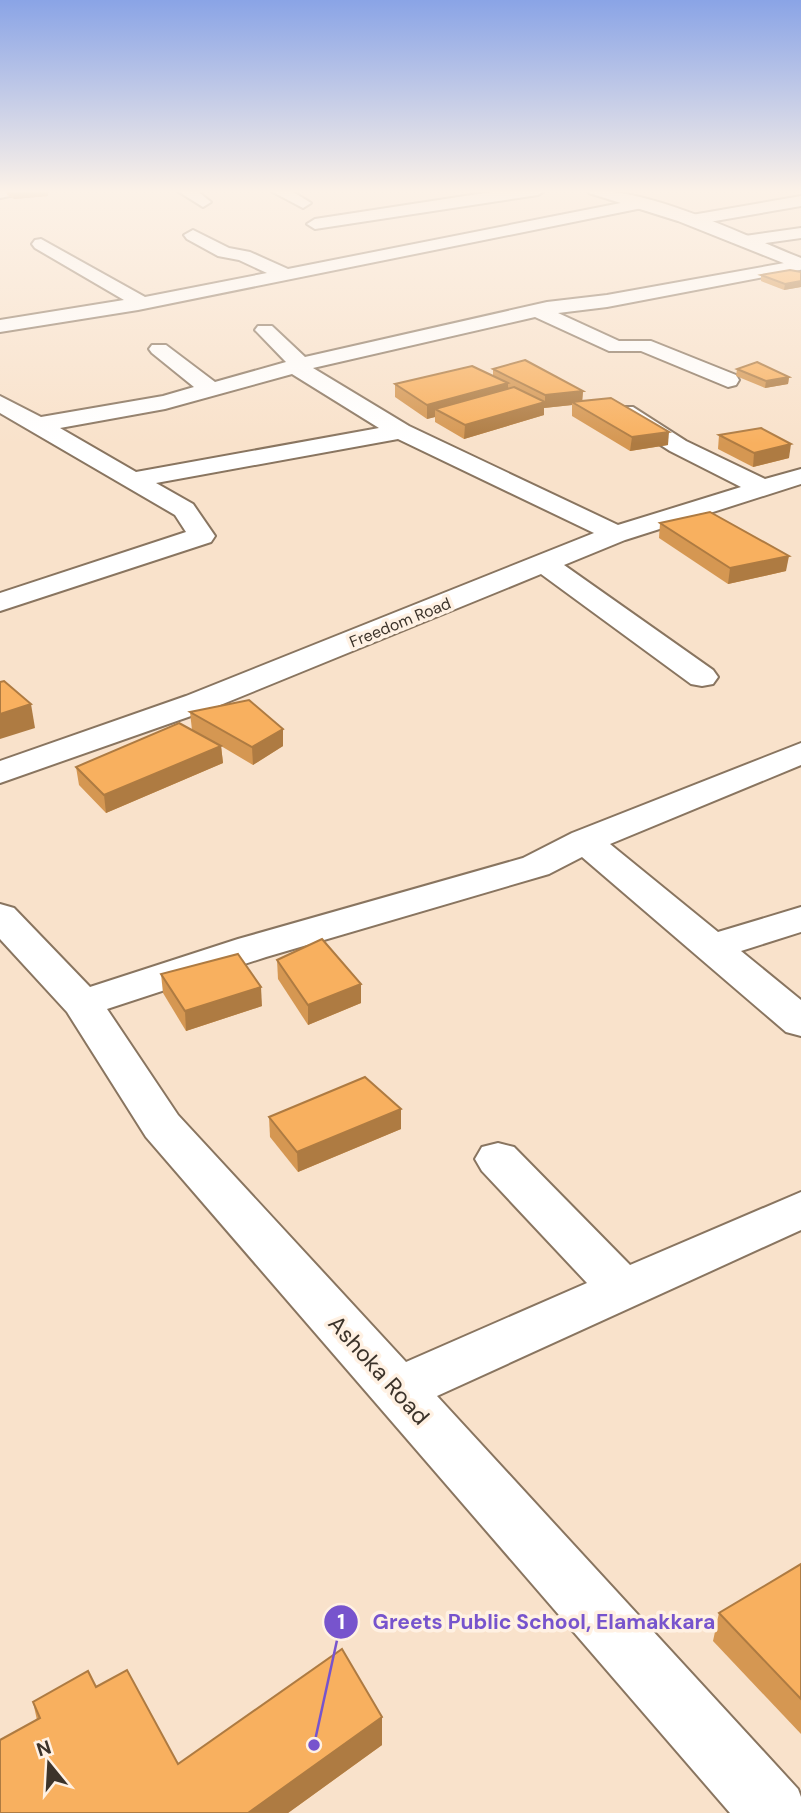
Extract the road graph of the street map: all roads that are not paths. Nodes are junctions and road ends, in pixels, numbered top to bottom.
1 (93, 275) edge
2 (282, 275) edge
3 (749, 275) edge
4 (142, 303) junction
5 (537, 310) junction
6 (501, 318) junction
7 (0, 326) edge
8 (265, 330) dead end
9 (533, 334) dead end
10 (159, 349) dead end
11 (298, 366) junction
12 (728, 380) dead end
13 (210, 389) junction
14 (0, 403) edge
15 (625, 412) edge
16 (37, 425) junction
17 (401, 431) junction
18 (801, 476) edge
19 (132, 480) junction
20 (763, 488) junction
21 (616, 534) junction
22 (542, 562) junction
23 (0, 602) edge
24 (702, 677) dead end
25 (801, 753) edge
26 (0, 773) edge
27 (585, 841) junction
28 (801, 919) edge
29 (9, 939) edge
30 (712, 947) junction
31 (82, 1003) junction
32 (801, 1022) edge
33 (498, 1159) dead end
34 (801, 1210) edge
35 (622, 1289) junction
36 (397, 1390) junction
37 (774, 1813) edge

1 - 4 street
2 - 4 street
3 - 5 street
4 - 7 street
5 - 6 street
5 - 12 street
6 - 9 street
6 - 11 street
8 - 11 street
10 - 13 street
11 - 13 street
11 - 17 street
13 - 16 street
14 - 16 street
15 - 20 street
16 - 19 street
17 - 19 street
17 - 21 street
18 - 20 street, Freedom Road
19 - 23 street
20 - 21 street, Freedom Road
21 - 22 street, Freedom Road
22 - 24 street
22 - 26 street, Freedom Road
25 - 27 street
27 - 30 street
27 - 31 street
28 - 30 street
29 - 31 street, Ashoka Road
30 - 32 street
31 - 36 street, Ashoka Road
33 - 35 street
34 - 35 street
35 - 36 street
36 - 37 street, Ashoka Road

